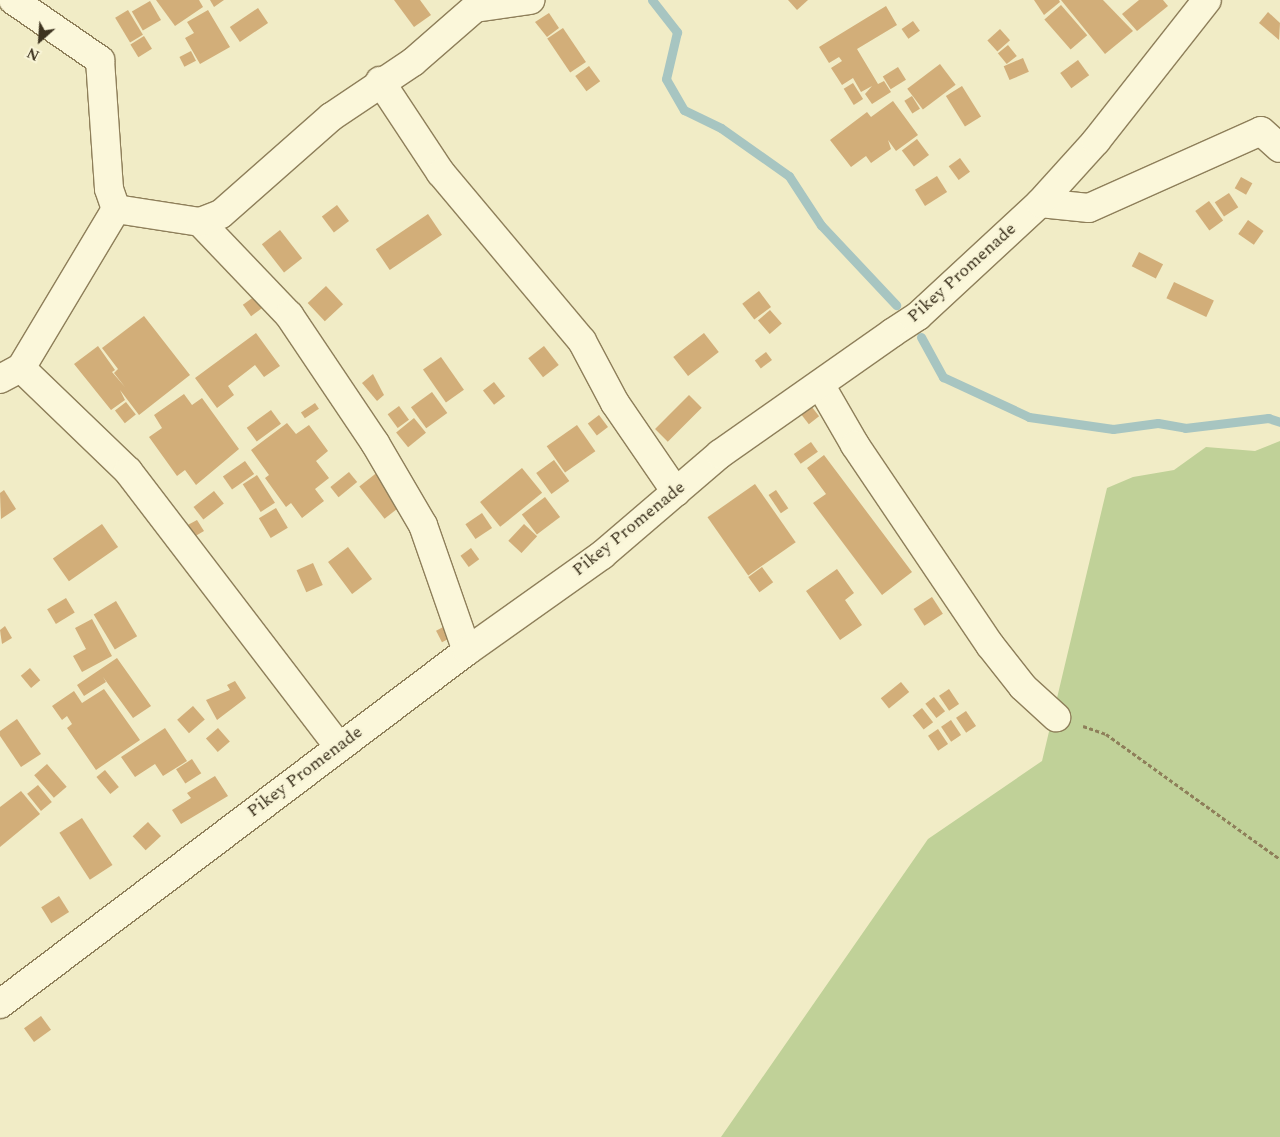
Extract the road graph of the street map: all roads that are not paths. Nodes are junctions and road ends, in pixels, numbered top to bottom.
1 (13, 0) edge
2 (530, 0) edge
3 (1207, 0) edge
4 (380, 81) junction
5 (1280, 148) edge
6 (1040, 203) junction
7 (116, 209) junction
8 (200, 222) junction
9 (11, 374) edge
10 (821, 386) junction
11 (676, 492) junction
12 (467, 650) junction
13 (1056, 717) road end
14 (339, 747) junction
15 (0, 1004) edge

1 - 7 street
2 - 4 street
3 - 6 street, Pikey Promenade
4 - 8 street
4 - 11 street
5 - 6 street
6 - 10 street, Pikey Promenade
7 - 8 street
7 - 9 street
8 - 12 street
9 - 14 street
10 - 11 street, Pikey Promenade
10 - 13 street
11 - 12 street, Pikey Promenade
12 - 14 street, Pikey Promenade
14 - 15 street, Pikey Promenade

